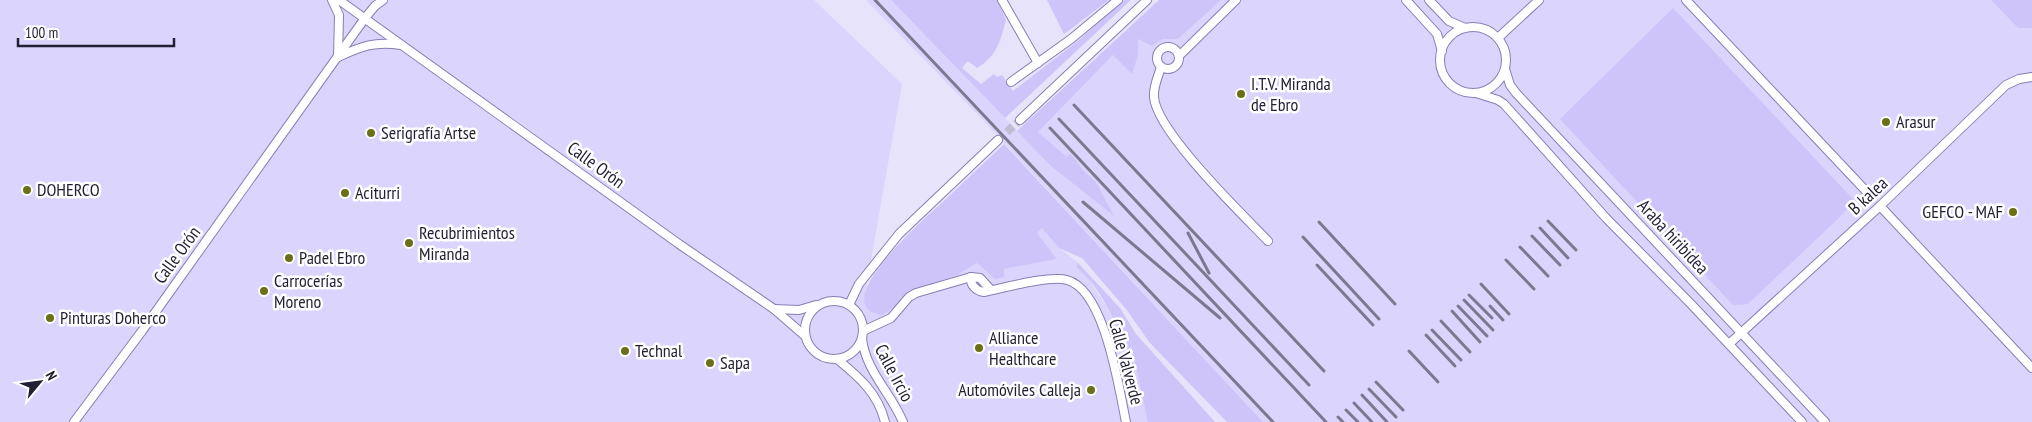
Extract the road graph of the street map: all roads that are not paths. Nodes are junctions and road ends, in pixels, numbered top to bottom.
1 (332, 0) edge
2 (339, 0) edge
3 (383, 0) edge
4 (1002, 0) edge
5 (1118, 0) edge
6 (1147, 0) edge
7 (1236, 0) edge
8 (1406, 0) edge
9 (1429, 0) edge
10 (1539, 0) edge
11 (1686, 0) edge
12 (365, 18) junction
13 (1465, 28) junction
14 (1498, 38) junction
15 (402, 45) junction
16 (1188, 46) junction
17 (1173, 48) junction
18 (1442, 51) junction
19 (338, 56) junction
20 (1179, 56) junction
21 (1038, 63) junction
22 (1505, 69) junction
23 (1162, 70) junction
24 (2032, 77) edge
25 (1011, 82) dead end
26 (1476, 93) junction
27 (1020, 120) tunnel mouth
28 (998, 140) tunnel mouth
29 (1866, 191) dead end
30 (1880, 206) junction
31 (1268, 241) dead end
32 (820, 304) junction
33 (849, 305) junction
34 (774, 309) junction
35 (1742, 333) junction
36 (862, 334) junction
37 (805, 336) junction
38 (1729, 344) junction
39 (837, 358) junction
40 (2032, 368) edge
41 (74, 422) edge
42 (885, 422) edge
43 (903, 422) edge
44 (1126, 422) edge
45 (1802, 422) edge
46 (1825, 422) edge

1 - 19 street
2 - 12 street, Calle Orón
3 - 12 street, Calle Orón
4 - 21 street
5 - 21 street
6 - 27 street
7 - 16 street
8 - 18 street
9 - 13 street
10 - 14 street
11 - 29 street
12 - 15 street, Calle Orón
12 - 19 street, Calle Orón
13 - 14 street
13 - 18 street
14 - 22 street
15 - 19 street
15 - 34 street, Calle Orón
16 - 17 street
16 - 20 street
17 - 20 street
17 - 23 street
18 - 26 street
19 - 41 street, Calle Orón
20 - 23 street
21 - 25 street
22 - 26 street
22 - 35 street, Araba hiribidea
23 - 31 street
24 - 30 street, B kalea
26 - 38 street, Araba hiribidea
28 - 33 street
30 - 35 street, B kalea
30 - 40 street
32 - 33 street
32 - 34 street
32 - 37 street
33 - 36 street
34 - 37 street, Calle Orón
35 - 38 street, B kalea
35 - 46 street, Araba hiribidea
36 - 39 street
36 - 43 street, Calle Ircio
36 - 44 street, Calle Valverde
37 - 39 street
38 - 45 street, Araba hiribidea
39 - 42 street, Calle Ircio

